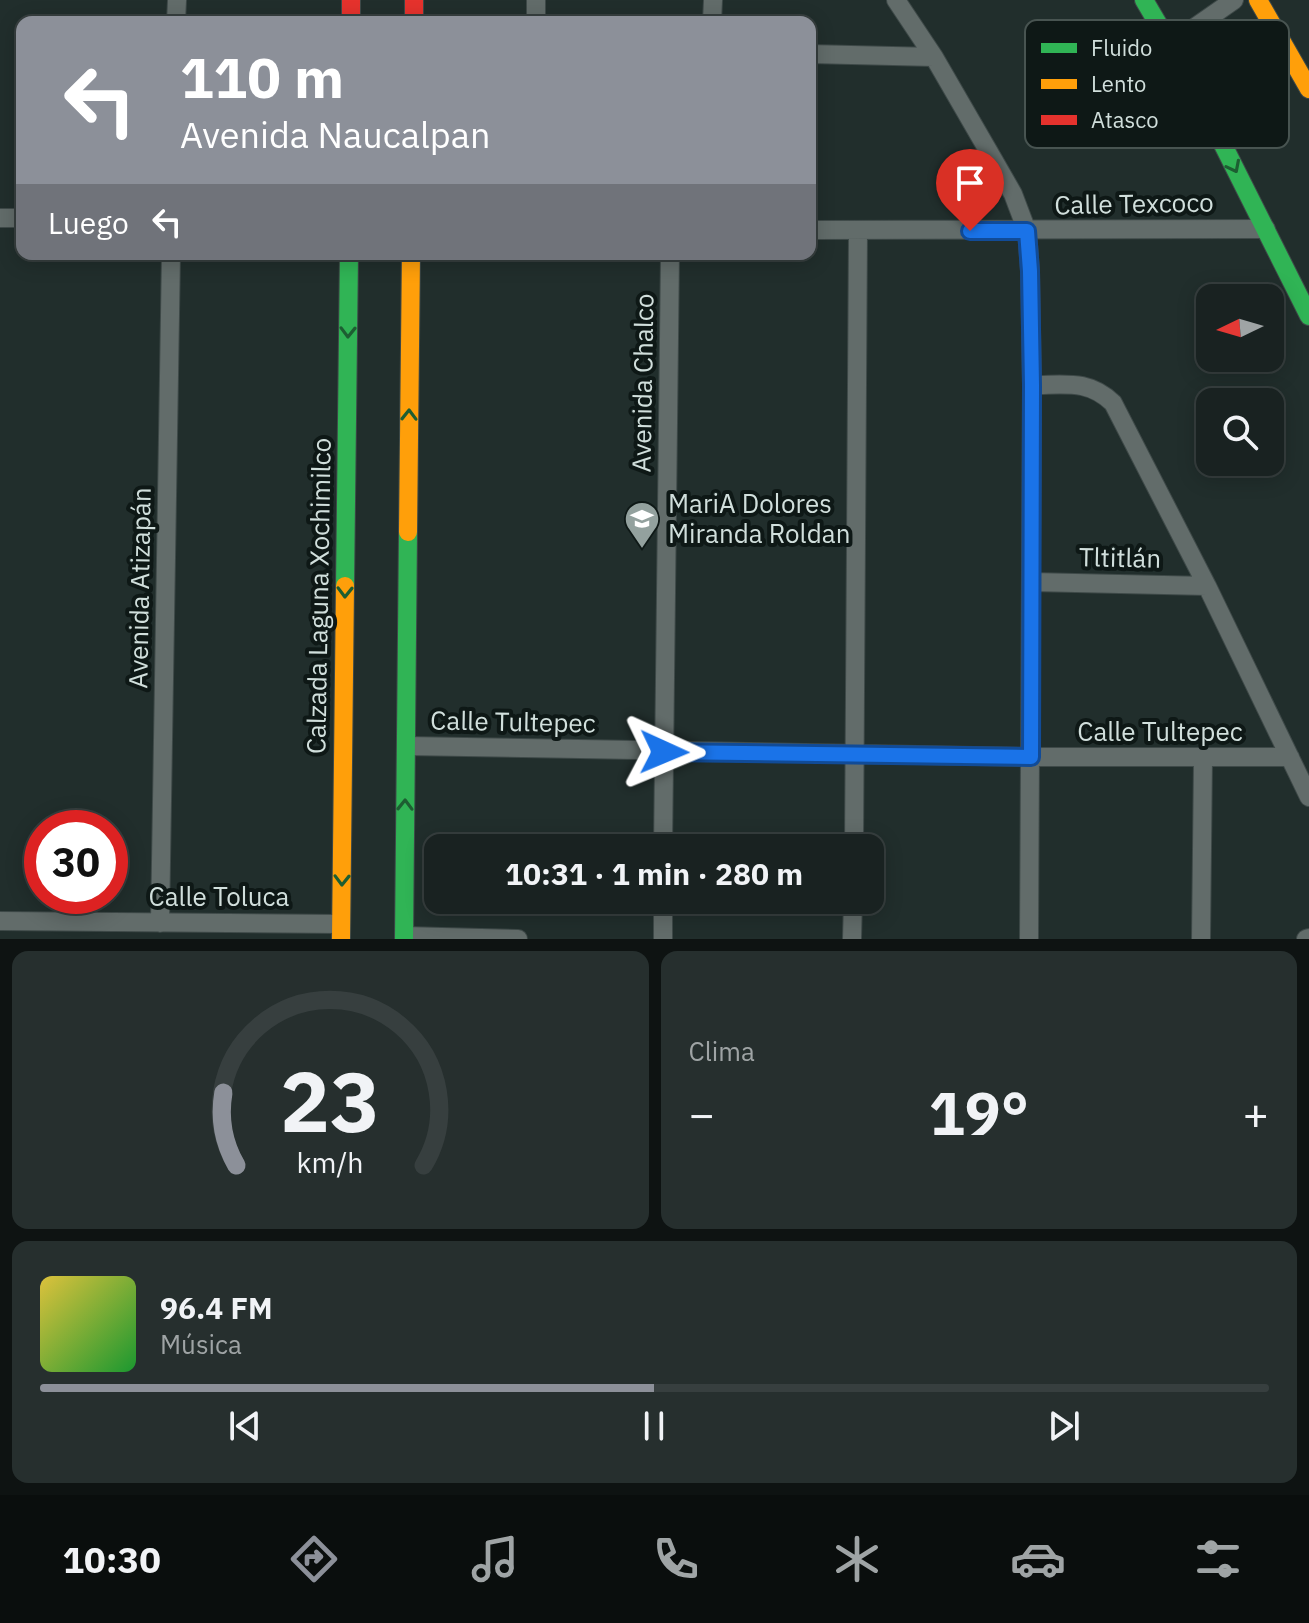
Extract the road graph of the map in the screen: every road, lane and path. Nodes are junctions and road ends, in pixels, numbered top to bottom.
1 (896, 0) edge
2 (1144, 0) edge
3 (1234, 0) edge
4 (1258, 0) edge
5 (1156, 20) edge
6 (1205, 20) edge
7 (1269, 20) edge
8 (816, 54) edge
9 (1289, 54) edge
10 (934, 57) junction
11 (1309, 89) edge
12 (1224, 148) edge
13 (1266, 229) junction
14 (816, 230) edge
15 (858, 231) junction
16 (1027, 231) junction
17 (171, 260) edge
18 (349, 260) edge
19 (411, 260) edge
20 (670, 260) edge
21 (1309, 316) edge
22 (1032, 385) junction
23 (1032, 582) junction
24 (1207, 586) junction
25 (406, 746) junction
26 (664, 752) junction
27 (855, 754) junction
28 (1031, 757) junction
29 (1290, 757) junction
30 (1203, 759) junction
31 (343, 797) junction
32 (1309, 797) edge
33 (663, 834) edge
34 (854, 834) edge
35 (663, 914) edge
36 (853, 914) edge
37 (0, 921) edge
38 (160, 923) junction
39 (341, 932) edge
40 (404, 937) edge
41 (358, 939) edge
42 (518, 939) edge
43 (663, 939) edge
44 (852, 939) edge
45 (1029, 939) edge
46 (1201, 939) edge

1 - 10 street
2 - 5 main road
3 - 6 street
4 - 7 main road
8 - 10 street
9 - 11 main road
10 - 16 street
12 -> 13 main road
13 - 16 street, Calle Texcoco
13 - 21 main road
14 - 15 street, Calle Texcoco
15 - 16 street, Calle Texcoco
15 - 27 street
16 - 22 street
17 - 38 street, Avenida Atizapán
18 -> 31 main road, Calzada Laguna Xochimilco
25 -> 19 main road
20 - 26 street, Avenida Chalco
22 - 23 street
22 - 24 street
23 - 24 street, Tltitlán
23 - 28 street
24 - 29 street
25 - 26 street, Calle Tultepec
40 -> 25 main road
26 - 27 street, Calle Tultepec
26 - 33 street, Avenida Chalco
27 - 28 street, Calle Tultepec
27 - 34 street
28 - 30 street, Calle Tultepec
28 - 45 street
29 - 30 street, Calle Tultepec
29 - 32 street
30 - 46 street
31 -> 39 main road, Calzada Laguna Xochimilco
31 - 41 main road
35 - 43 street
36 - 44 street
37 - 38 street, Calle Toluca
38 - 39 street, Calle Toluca
40 - 42 street

